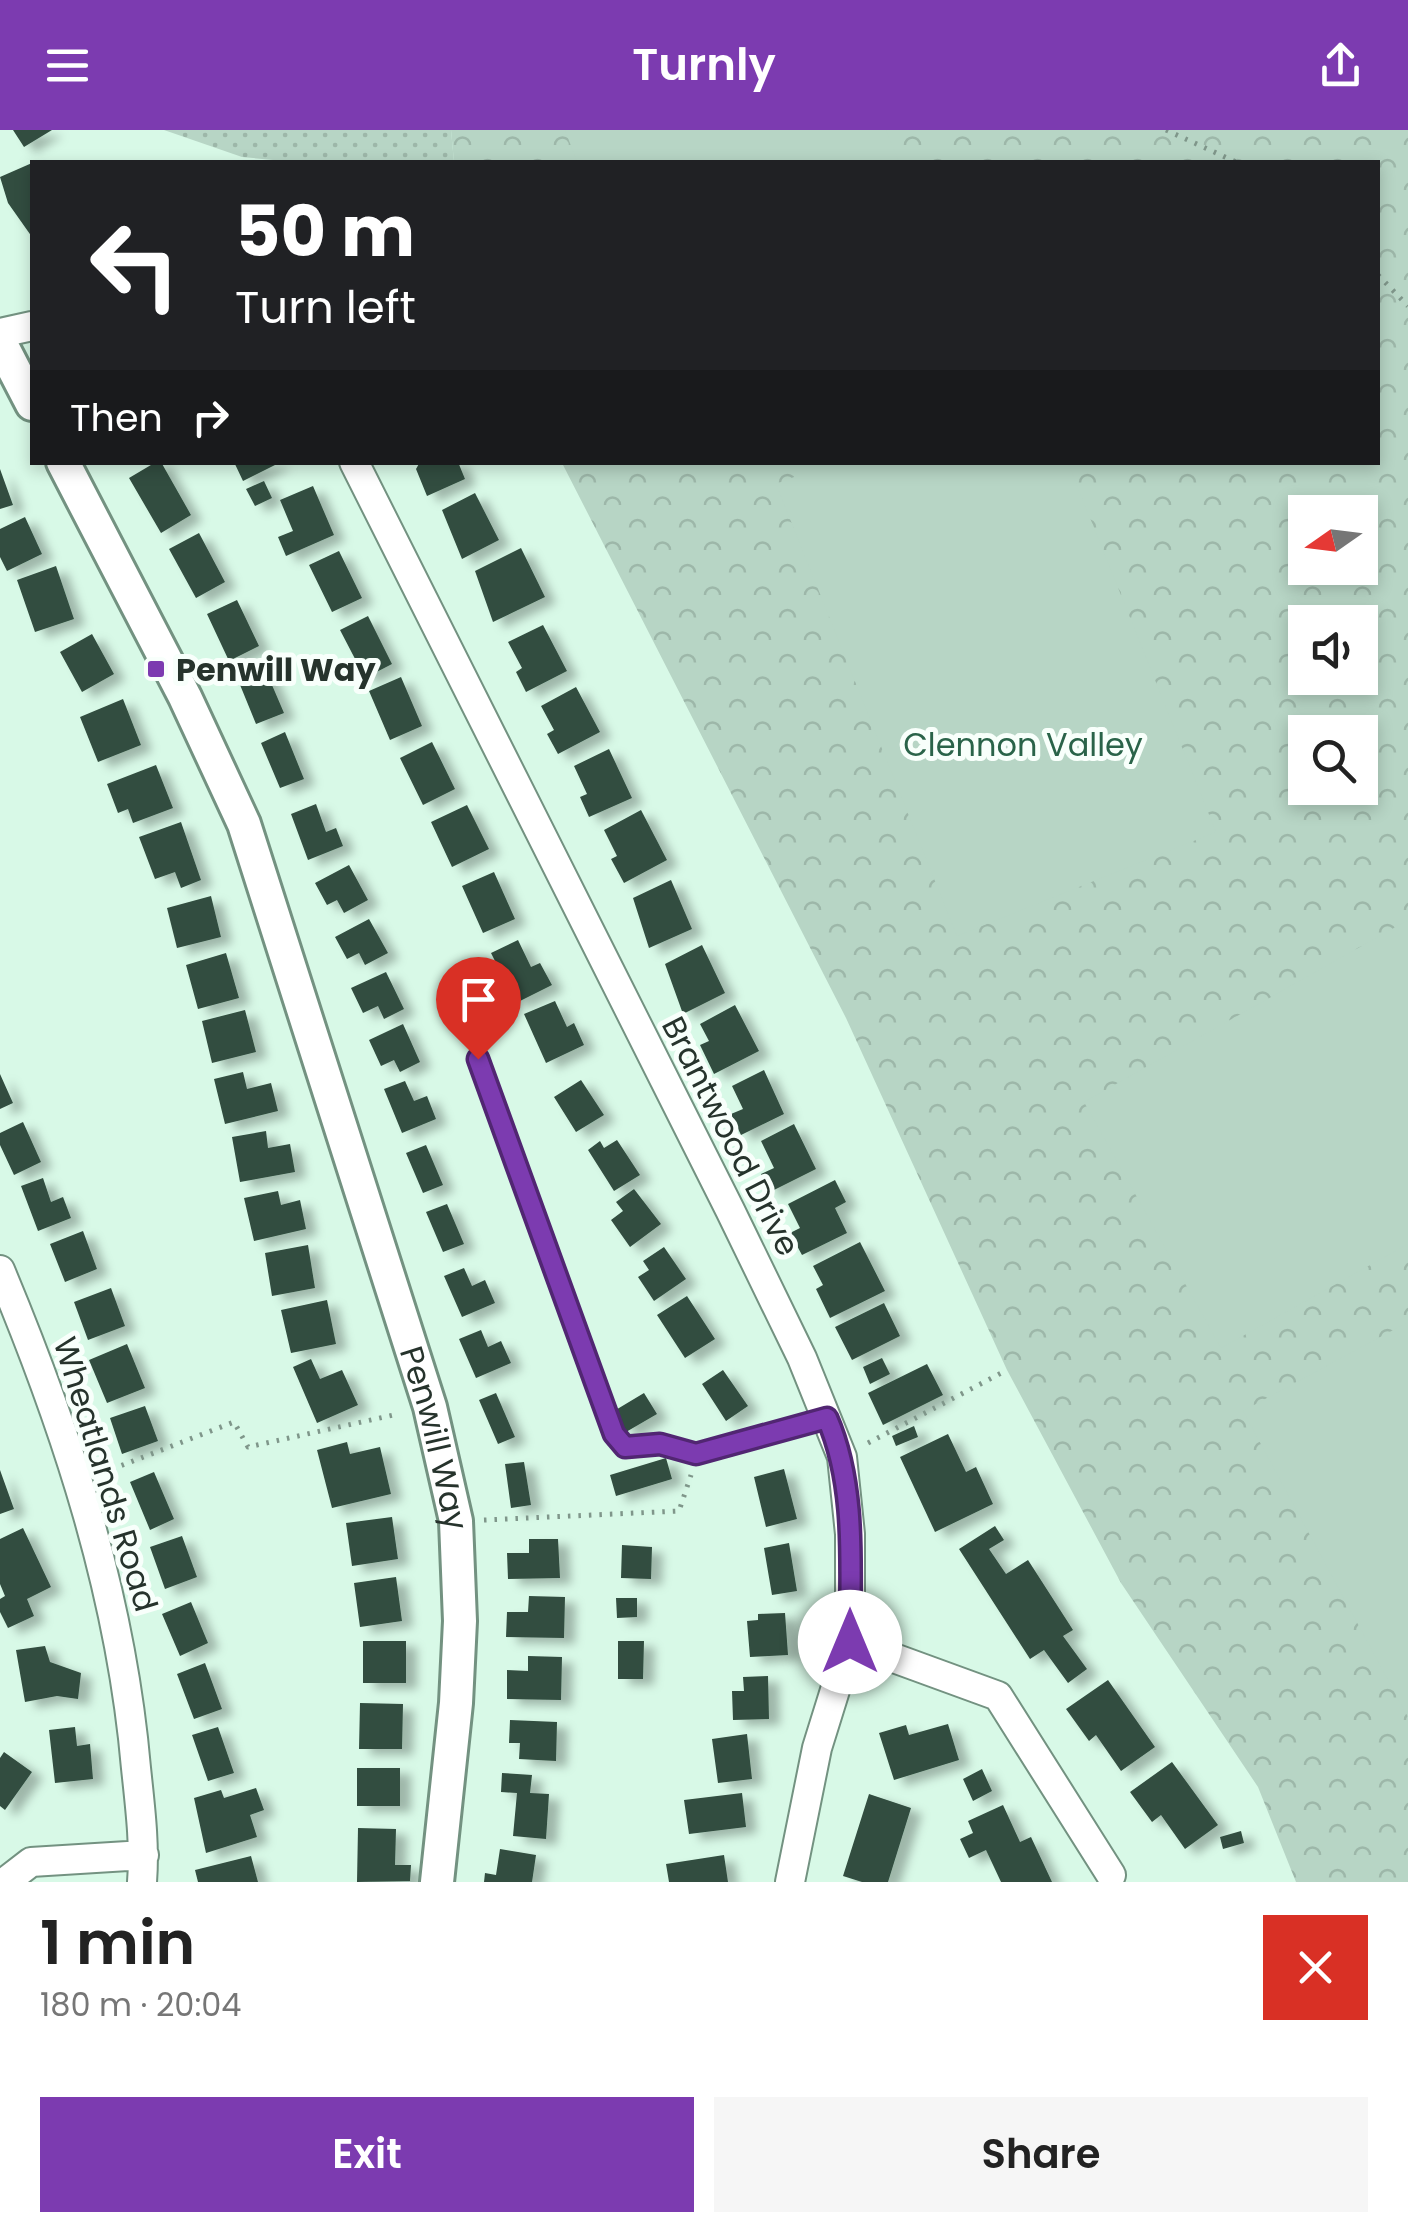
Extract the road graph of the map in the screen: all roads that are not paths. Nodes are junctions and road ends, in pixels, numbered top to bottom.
1 (30, 326) edge
2 (0, 334) edge
3 (0, 342) edge
4 (30, 400) edge
5 (65, 465) edge
6 (356, 465) edge
7 (478, 1059) dead end
8 (0, 1270) edge
9 (827, 1418) junction
10 (850, 1642) junction
11 (143, 1869) edge
12 (1112, 1875) dead end
13 (5, 1882) edge
14 (437, 1882) edge
15 (790, 1882) edge

1 - 2 street
3 - 4 street
5 - 14 street, Penwill Way
6 - 9 street, Brantwood Drive
7 - 9 lane
8 - 11 street, Wheatlands Road
9 - 10 street, Brantwood Drive
10 - 12 street
10 - 15 street, Brantwood Drive
11 - 13 street

